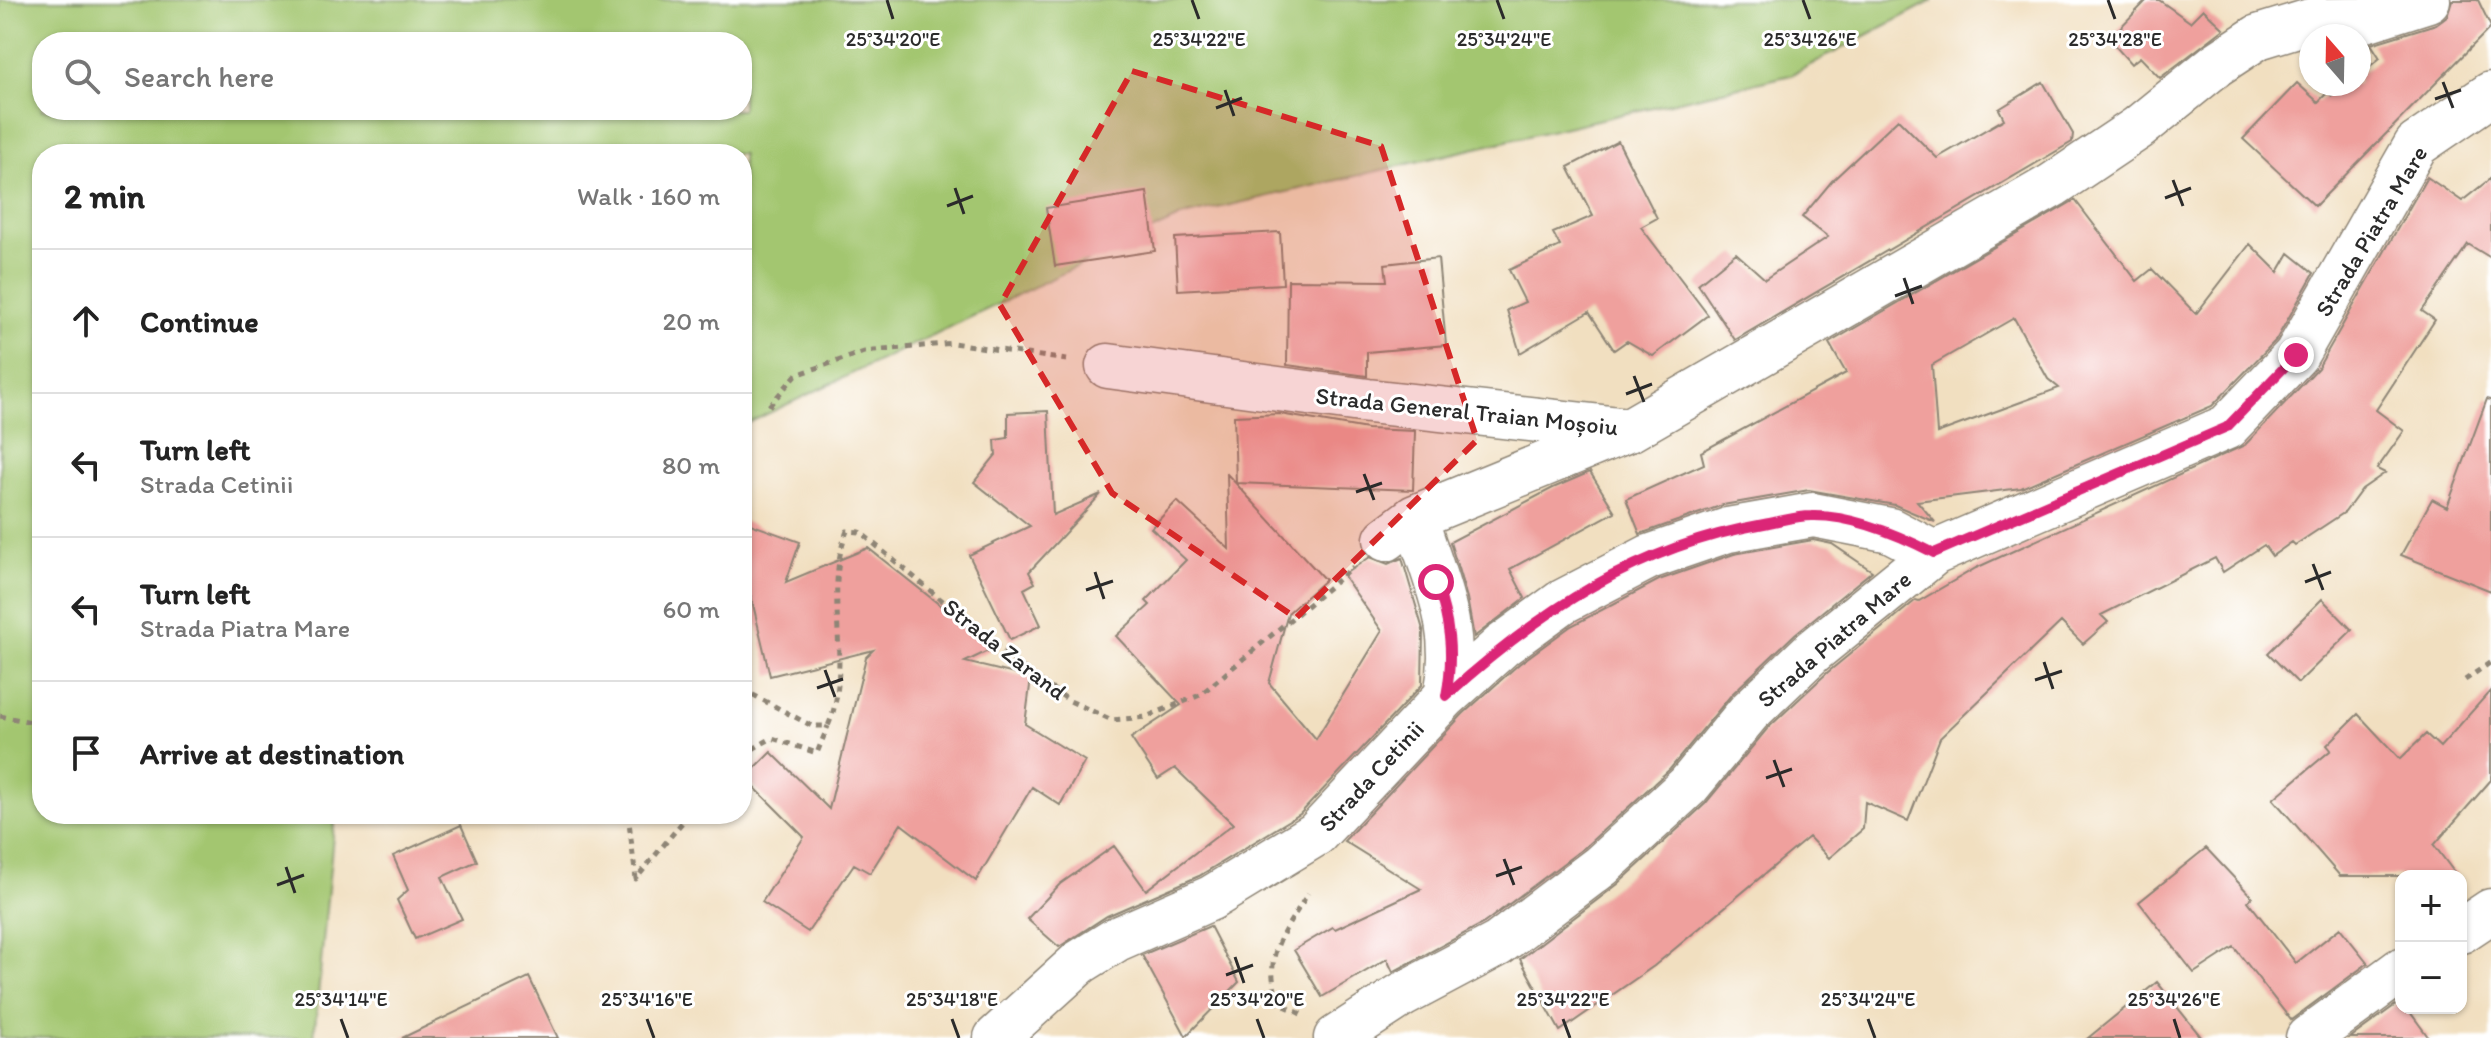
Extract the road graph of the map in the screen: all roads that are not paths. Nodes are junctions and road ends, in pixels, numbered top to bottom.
1 (2428, 0) edge
2 (2491, 94) edge
3 (1108, 366) road end
4 (1629, 430) junction
5 (1934, 553) junction
6 (1446, 696) junction
7 (2491, 911) edge
8 (2467, 927) edge
9 (2395, 974) edge
10 (1345, 1032) edge
11 (996, 1038) edge
12 (2308, 1038) edge

1 - 4 street, Strada General Traian Moșoiu
2 - 5 street, Strada Piatra Mare
3 - 4 street, Strada General Traian Moșoiu
4 - 6 street
5 - 6 street, Strada Cetinii
5 - 10 street, Strada Piatra Mare
6 - 11 street, Strada Cetinii
7 - 8 street
9 - 12 street

